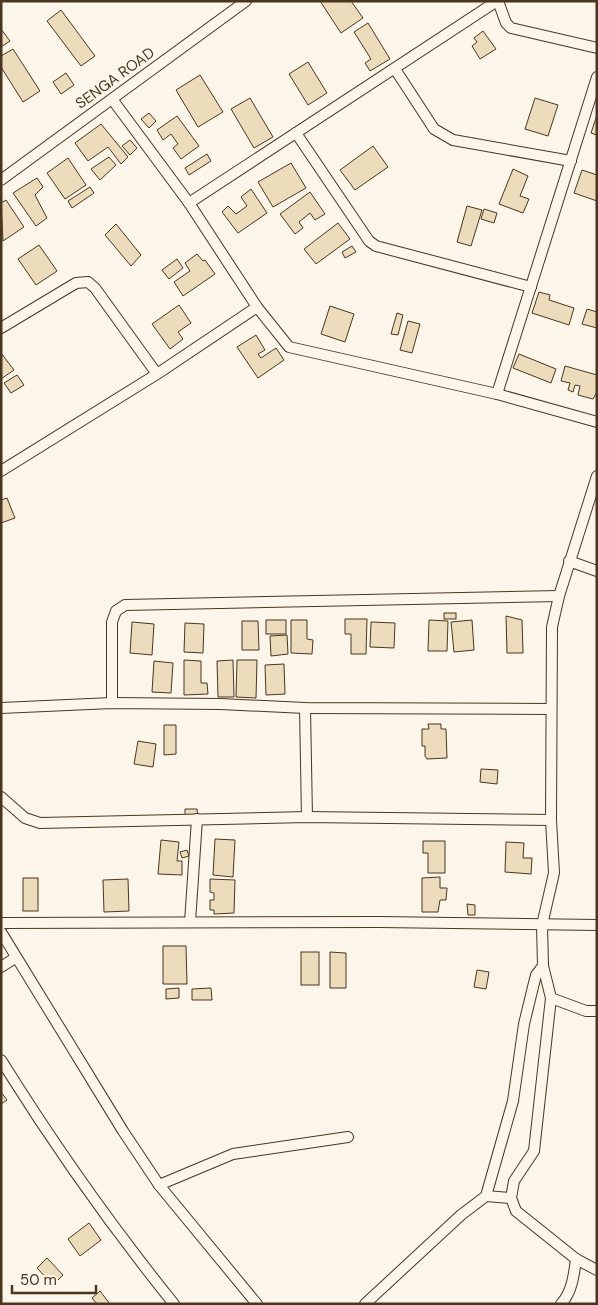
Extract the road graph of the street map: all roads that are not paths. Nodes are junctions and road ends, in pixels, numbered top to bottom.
1 (246, 1) edge
2 (498, 1) edge
3 (597, 48) edge
4 (395, 69) junction
5 (597, 78) edge
6 (112, 99) junction
7 (296, 134) junction
8 (571, 160) junction
9 (1, 180) edge
10 (189, 203) junction
11 (531, 288) junction
12 (257, 307) junction
13 (1, 328) edge
14 (157, 374) junction
15 (497, 394) junction
16 (597, 422) edge
17 (1, 471) edge
18 (597, 476) edge
19 (569, 561) junction
20 (597, 572) edge
21 (559, 596) junction
22 (112, 703) junction
23 (1, 708) edge
24 (305, 708) junction
25 (551, 709) junction
26 (1, 797) edge
27 (307, 817) junction
28 (197, 819) junction
29 (551, 820) junction
30 (190, 922) junction
31 (1, 923) edge
32 (542, 925) junction
33 (597, 925) edge
34 (1, 932) edge
35 (15, 958) junction
36 (543, 966) junction
37 (1, 967) edge
38 (551, 998) junction
39 (597, 1011) edge
40 (1, 1060) edge
41 (348, 1137) dead end
42 (159, 1185) junction
43 (486, 1196) junction
44 (511, 1198) junction
45 (576, 1259) junction
46 (597, 1270) edge
47 (174, 1304) edge
48 (258, 1304) edge
49 (365, 1304) edge
50 (561, 1304) edge

1 - 6 street, SENGA ROAD
2 - 3 street
2 - 4 street
4 - 7 street
4 - 8 street
5 - 8 street
6 - 9 street, SENGA ROAD
6 - 10 street
7 - 10 street
7 - 11 street
8 - 11 street
10 - 12 street
11 - 15 street
12 - 14 street
12 - 15 street
13 - 14 street
14 - 17 street
15 - 16 street
18 - 19 street
19 - 20 street
19 - 21 street
21 - 22 street
21 - 25 street
22 - 23 street
22 - 24 street
24 - 25 street
24 - 27 street
25 - 29 street
26 - 28 street
27 - 28 street
27 - 29 street
28 - 30 street
29 - 32 street
30 - 31 street
30 - 32 street
32 - 33 street
32 - 36 street
34 - 35 street
35 - 37 street
35 - 42 street
36 - 38 street
36 - 43 street
38 - 39 street
38 - 44 street
40 - 47 street
41 - 42 street
42 - 48 street
43 - 44 street
43 - 49 street
44 - 45 street
45 - 46 street
45 - 50 street

